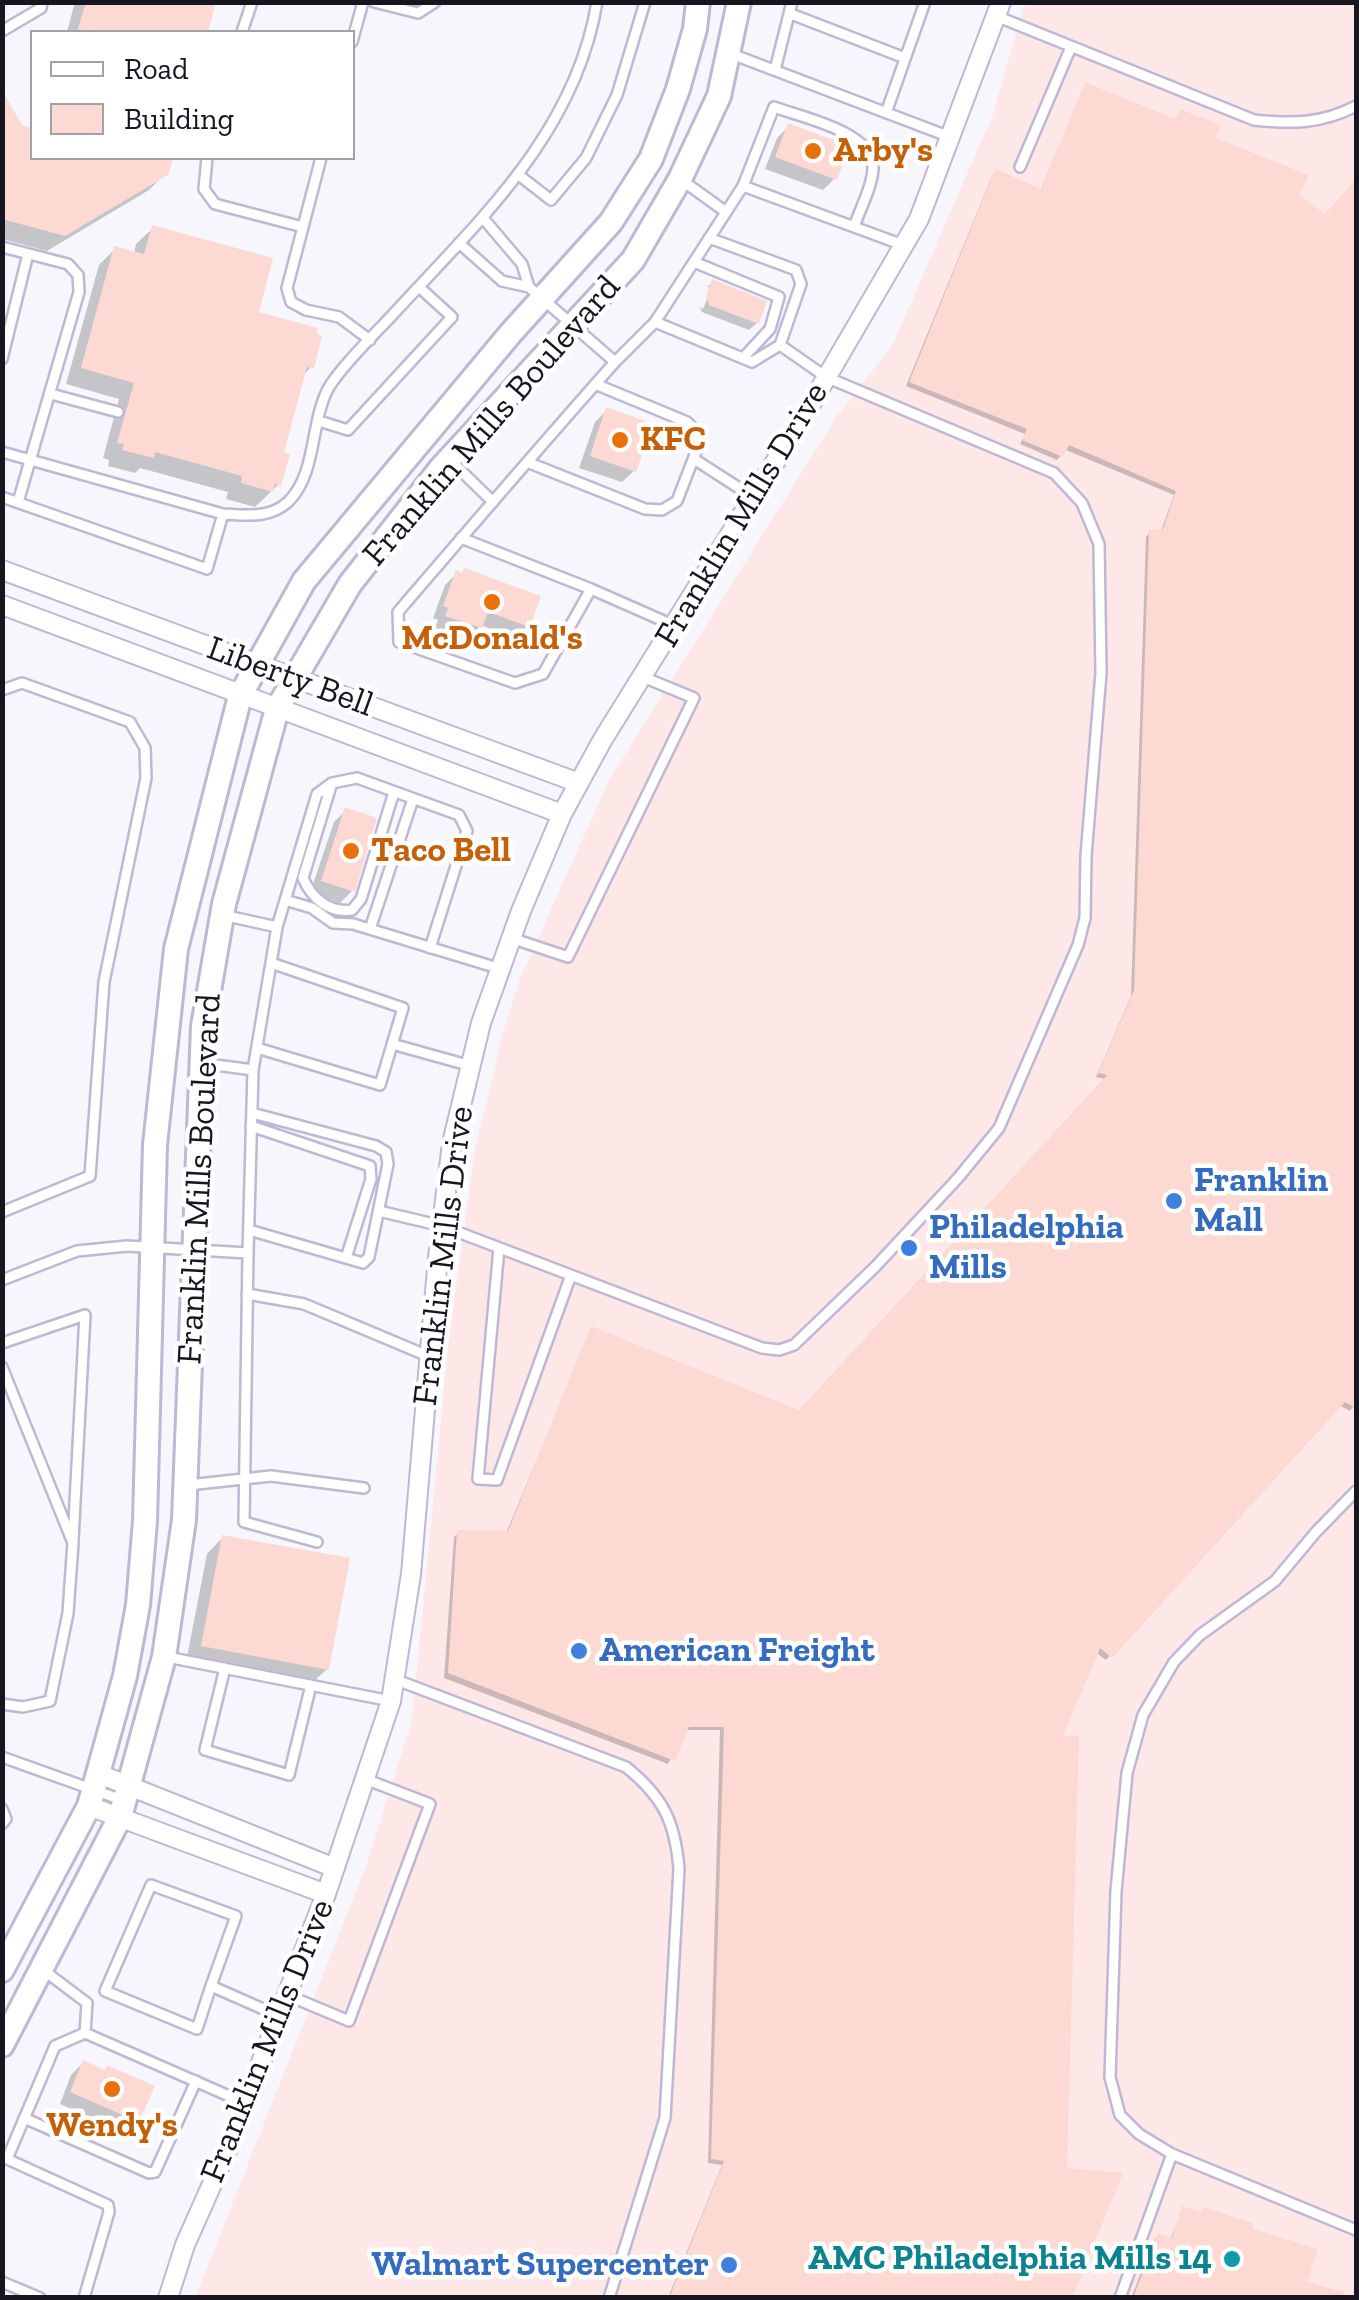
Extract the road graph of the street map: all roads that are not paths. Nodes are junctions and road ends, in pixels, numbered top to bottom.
1 (42, 2) edge
2 (252, 2) edge
3 (363, 2) edge
4 (374, 2) edge
5 (435, 2) edge
6 (596, 2) edge
7 (645, 2) edge
8 (698, 2) edge
9 (739, 2) edge
10 (925, 2) edge
11 (791, 8) edge
12 (998, 9) edge
13 (243, 30) edge
14 (2, 31) edge
15 (355, 31) edge
16 (1071, 46) junction
17 (728, 53) junction
18 (905, 58) junction
19 (774, 70) junction
20 (1356, 106) edge
21 (886, 113) junction
22 (950, 137) junction
23 (207, 160) edge
24 (321, 160) edge
25 (1020, 167) dead end
26 (520, 176) junction
27 (680, 179) junction
28 (743, 186) junction
29 (726, 212) junction
30 (484, 218) junction
31 (303, 227) junction
32 (854, 227) junction
33 (709, 238) junction
34 (459, 243) junction
35 (903, 245) junction
36 (2, 247) edge
37 (28, 254) junction
38 (694, 262) junction
39 (419, 287) junction
40 (536, 293) junction
41 (655, 322) junction
42 (573, 326) junction
43 (370, 340) junction
44 (780, 345) junction
45 (2, 358) edge
46 (742, 358) junction
47 (615, 362) junction
48 (826, 377) junction
49 (595, 384) junction
50 (51, 394) junction
51 (118, 412) dead end
52 (319, 420) junction
53 (2, 452) edge
54 (450, 459) junction
55 (694, 459) junction
56 (33, 460) junction
57 (528, 462) junction
58 (2, 497) edge
59 (753, 497) junction
60 (18, 502) junction
61 (493, 502) junction
62 (224, 514) junction
63 (461, 538) junction
64 (2, 570) edge
65 (590, 588) junction
66 (2, 605) edge
67 (675, 626) junction
68 (257, 665) junction
69 (643, 677) junction
70 (294, 680) junction
71 (2, 690) edge
72 (240, 696) junction
73 (277, 710) junction
74 (332, 783) junction
75 (579, 783) junction
76 (394, 792) junction
77 (413, 799) junction
78 (562, 814) junction
79 (285, 900) junction
80 (222, 915) junction
81 (277, 927) junction
82 (370, 929) junction
83 (511, 938) junction
84 (430, 948) junction
85 (271, 963) junction
86 (500, 969) junction
87 (392, 1044) junction
88 (256, 1048) junction
89 (202, 1064) junction
90 (471, 1066) junction
91 (252, 1070) junction
92 (252, 1114) junction
93 (251, 1126) junction
94 (379, 1211) junction
95 (2, 1212) edge
96 (442, 1226) junction
97 (248, 1230) junction
98 (152, 1247) junction
99 (499, 1248) junction
100 (192, 1250) junction
101 (248, 1253) junction
102 (346, 1258) junction
103 (571, 1275) junction
104 (2, 1280) edge
105 (248, 1294) junction
106 (2, 1343) edge
107 (429, 1356) junction
108 (2, 1367) edge
109 (245, 1477) junction
110 (185, 1485) junction
111 (364, 1488) dead end
112 (1356, 1491) edge
113 (317, 1542) dead end
114 (73, 1544) junction
115 (164, 1657) junction
116 (225, 1668) junction
117 (394, 1679) junction
118 (311, 1685) junction
119 (391, 1700) junction
120 (2, 1704) edge
121 (2, 1757) edge
122 (364, 1779) junction
123 (94, 1790) junction
124 (125, 1802) junction
125 (2, 1809) edge
126 (2, 1824) edge
127 (335, 1868) junction
128 (326, 1894) junction
129 (42, 1969) junction
130 (2, 1970) edge
131 (212, 1986) junction
132 (104, 1991) junction
133 (288, 1995) junction
134 (87, 2003) junction
135 (279, 2016) junction
136 (85, 2033) junction
137 (2, 2045) edge
138 (196, 2081) junction
139 (246, 2103) junction
140 (24, 2118) junction
141 (2, 2139) edge
142 (14, 2144) junction
143 (1172, 2154) junction
144 (5, 2164) edge
145 (1356, 2230) edge
146 (2, 2282) edge
147 (40, 2298) edge
148 (84, 2298) edge
149 (168, 2298) edge
150 (609, 2298) edge
151 (1120, 2298) edge

1 - 14 lane
2 - 13 lane
3 - 15 lane
4 - 5 lane
6 - 26 lane
7 - 26 lane
8 - 40 street, Franklin Mills Boulevard
9 - 17 street, Franklin Mills Boulevard
10 - 18 lane
11 - 18 lane
11 - 19 lane
12 - 16 lane
12 - 22 street, Franklin Mills Drive
16 - 20 lane
16 - 25 lane
17 - 19 lane
17 - 27 street, Franklin Mills Boulevard
18 - 21 lane
19 - 21 lane
21 - 22 lane
22 - 35 street, Franklin Mills Drive
23 - 31 lane
24 - 31 lane
26 - 30 lane
27 - 29 lane
27 - 42 street, Franklin Mills Boulevard
28 - 29 lane
28 - 32 lane
28 - 32 lane
29 - 33 lane
30 - 34 lane
30 - 40 lane
31 - 43 lane
32 - 35 lane
33 - 38 lane
33 - 44 lane
34 - 39 lane
34 - 40 lane
35 - 48 street, Franklin Mills Drive
36 - 37 lane
37 - 45 lane
37 - 50 lane
38 - 41 lane
38 - 46 lane
39 - 43 lane
39 - 52 lane
40 - 42 lane
40 - 68 street, Franklin Mills Boulevard
41 - 46 lane
41 - 47 lane
42 - 47 lane
42 - 54 street, Franklin Mills Boulevard
43 - 52 lane
44 - 46 lane
44 - 48 lane
47 - 49 lane
48 - 59 street, Franklin Mills Drive
48 - 103 lane
49 - 55 lane
49 - 57 lane
50 - 51 lane
50 - 56 lane
52 - 62 lane
53 - 56 lane
54 - 61 lane
54 - 70 street, Franklin Mills Boulevard
55 - 57 lane
55 - 59 lane
56 - 60 lane
56 - 62 lane
57 - 61 lane
58 - 60 lane
59 - 67 street, Franklin Mills Drive
60 - 62 lane
61 - 63 lane
63 - 65 lane
63 - 65 lane
64 - 68 street, Liberty Bell
65 - 67 lane
66 - 72 street, Liberty Bell
67 - 69 street, Franklin Mills Drive
68 - 70 street, Liberty Bell
68 - 72 street, Franklin Mills Boulevard
69 - 75 street, Franklin Mills Drive
69 - 83 lane
70 - 73 street, Franklin Mills Boulevard
70 - 75 street, Liberty Bell
71 - 95 lane
72 - 73 street, Liberty Bell
72 - 98 street, Franklin Mills Boulevard
73 - 78 street, Liberty Bell
73 - 80 street, Franklin Mills Boulevard
74 - 76 lane
74 - 76 lane
74 - 79 lane
75 - 78 street, Franklin Mills Drive
76 - 77 lane
77 - 82 lane
77 - 84 lane
78 - 83 street, Franklin Mills Drive
79 - 81 lane
79 - 82 lane
80 - 81 lane
80 - 89 street, Franklin Mills Boulevard
81 - 85 lane
82 - 84 lane
83 - 86 street, Franklin Mills Drive
84 - 86 lane
85 - 87 lane
85 - 88 lane
86 - 90 street, Franklin Mills Drive
87 - 88 lane
87 - 90 lane
88 - 91 lane
89 - 91 lane
89 - 100 street, Franklin Mills Boulevard
90 - 96 street, Franklin Mills Drive
91 - 92 lane
92 - 93 lane
92 - 94 lane
93 - 97 lane
93 - 102 lane
94 - 96 lane
94 - 102 lane
96 - 99 lane
96 - 107 street, Franklin Mills Drive
97 - 101 lane
97 - 102 lane
98 - 100 lane
98 - 104 lane
98 - 123 street, Franklin Mills Boulevard
99 - 103 lane
99 - 103 lane
100 - 101 lane
100 - 110 street, Franklin Mills Boulevard
101 - 105 lane
105 - 107 lane
105 - 109 lane
106 - 114 lane
107 - 117 street, Franklin Mills Drive
108 - 114 lane
109 - 110 lane
109 - 111 lane
109 - 113 lane
110 - 115 street, Franklin Mills Boulevard
112 - 143 lane
114 - 120 lane
115 - 116 lane
115 - 124 street, Franklin Mills Boulevard
116 - 118 lane
116 - 118 lane
117 - 119 street, Franklin Mills Drive
117 - 150 lane
118 - 119 lane
119 - 122 street, Franklin Mills Drive
121 - 123 lane
122 - 127 street, Franklin Mills Drive
122 - 133 lane
123 - 124 street
123 - 124 street
123 - 130 street, Franklin Mills Boulevard
124 - 127 street
124 - 128 street
124 - 129 street, Franklin Mills Boulevard
125 - 126 lane
127 - 128 street, Franklin Mills Drive
128 - 133 street, Franklin Mills Drive
129 - 134 lane
129 - 137 street, Franklin Mills Boulevard
131 - 132 lane
131 - 132 lane
131 - 135 lane
132 - 134 lane
133 - 135 street, Franklin Mills Drive
134 - 136 lane
135 - 139 street, Franklin Mills Drive
136 - 138 lane
136 - 140 lane
138 - 139 lane
138 - 140 lane
139 - 149 street, Franklin Mills Drive
140 - 142 lane
141 - 142 lane
142 - 144 lane
143 - 145 lane
143 - 151 lane
144 - 148 lane
146 - 147 lane

